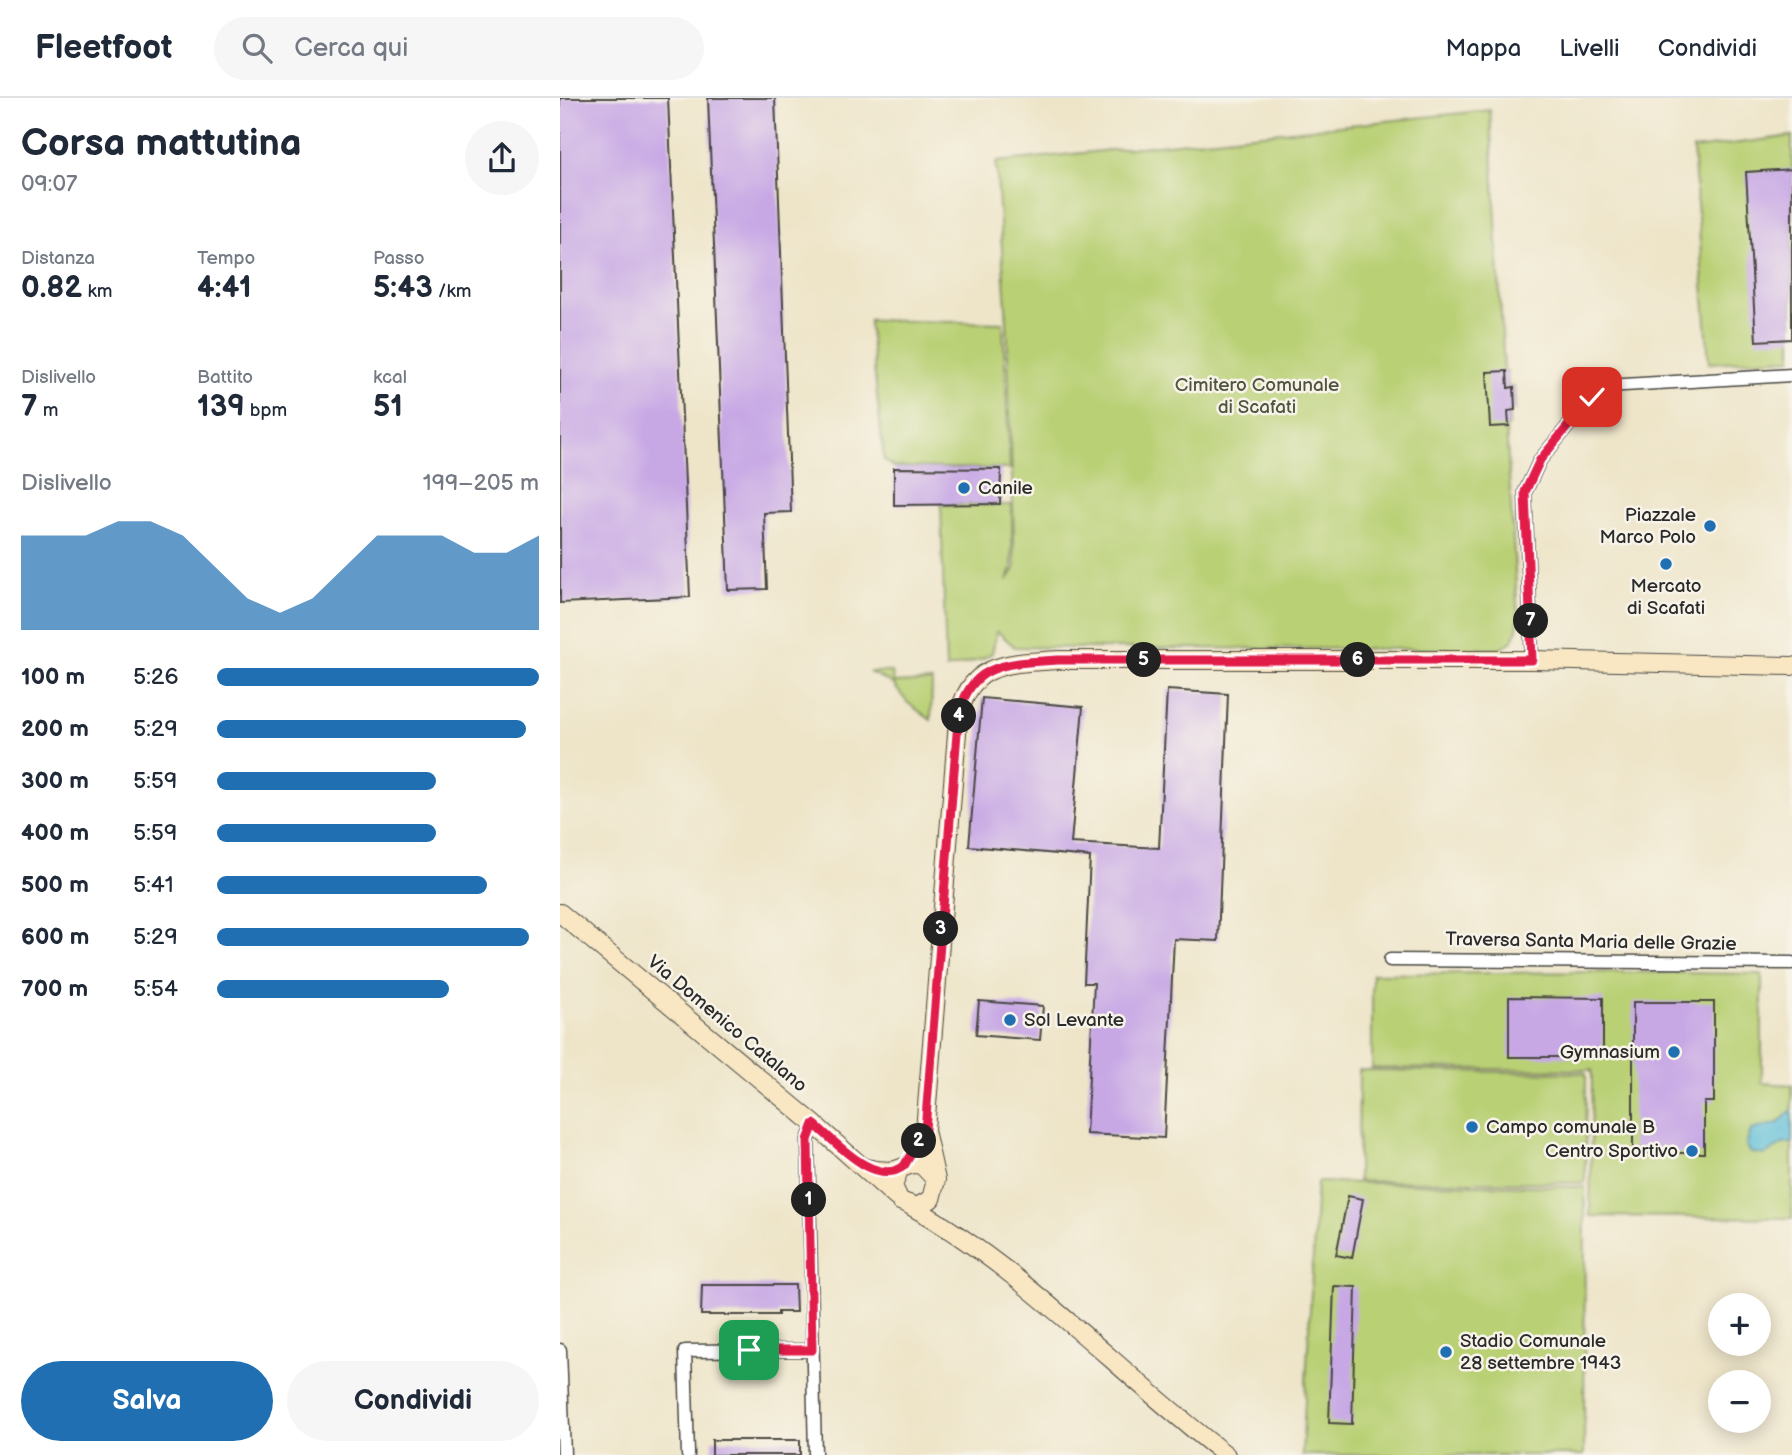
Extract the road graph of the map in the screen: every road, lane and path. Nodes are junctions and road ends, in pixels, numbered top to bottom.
1 (1792, 375) edge
2 (1532, 660) junction
3 (1792, 666) edge
4 (560, 913) edge
5 (1390, 960) dead end
6 (1792, 963) edge
7 (814, 1124) junction
8 (925, 1130) junction
9 (866, 1168) junction
10 (901, 1168) junction
11 (935, 1186) junction
12 (903, 1202) junction
13 (945, 1226) junction
14 (560, 1350) edge
15 (812, 1350) junction
16 (564, 1455) edge
17 (688, 1455) edge
18 (815, 1455) edge
19 (1226, 1455) edge

1 - 2 street
2 - 3 street
2 - 8 street
4 - 7 street, Via Domenico Catalano
5 - 6 street, Traversa Santa Maria delle Grazie
7 - 9 street, Via Domenico Catalano
7 - 15 street
8 - 10 street
8 - 11 street
9 - 10 street
9 - 12 street, Via Domenico Catalano
10 - 11 street
10 - 12 street
11 - 12 street
11 - 13 street
12 - 13 street, Via Domenico Catalano
13 - 19 street, Via Domenico Catalano
14 - 16 street
15 - 17 street
15 - 18 street

